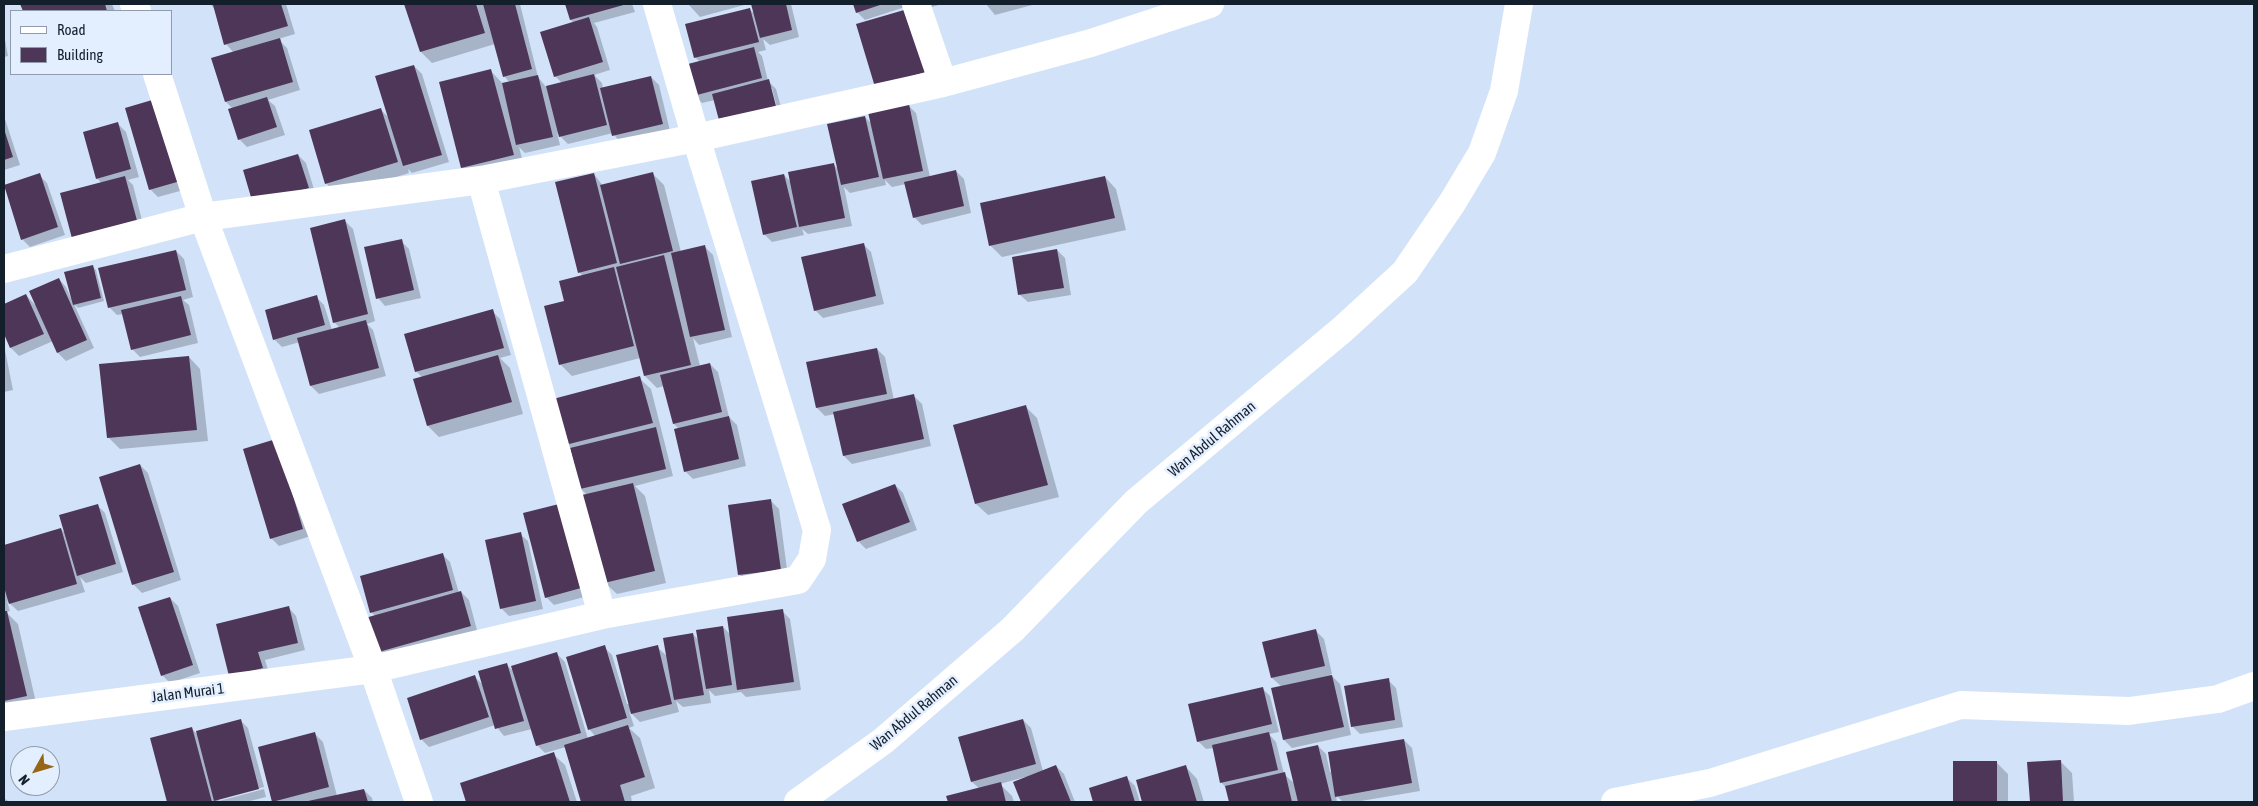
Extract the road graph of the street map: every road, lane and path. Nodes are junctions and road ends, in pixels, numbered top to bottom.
1 (657, 4) edge
2 (916, 4) edge
3 (1210, 4) edge
4 (1519, 4) edge
5 (157, 75) edge
6 (943, 83) junction
7 (696, 138) junction
8 (481, 180) junction
9 (203, 218) junction
10 (4, 269) edge
11 (602, 615) junction
12 (372, 668) junction
13 (2254, 686) edge
14 (4, 717) edge
15 (419, 802) edge
16 (798, 802) edge
17 (1615, 802) edge

1 - 7 street, Jalan Murai 1
2 - 6 street
3 - 6 street
4 - 16 street, Wan Abdul Rahman
5 - 9 street
6 - 7 street
7 - 8 street
7 - 11 street, Jalan Murai 1
8 - 9 street
8 - 11 street
9 - 10 street
9 - 12 street
11 - 12 street, Jalan Murai 1
12 - 14 street, Jalan Murai 1
12 - 15 street
13 - 17 street

